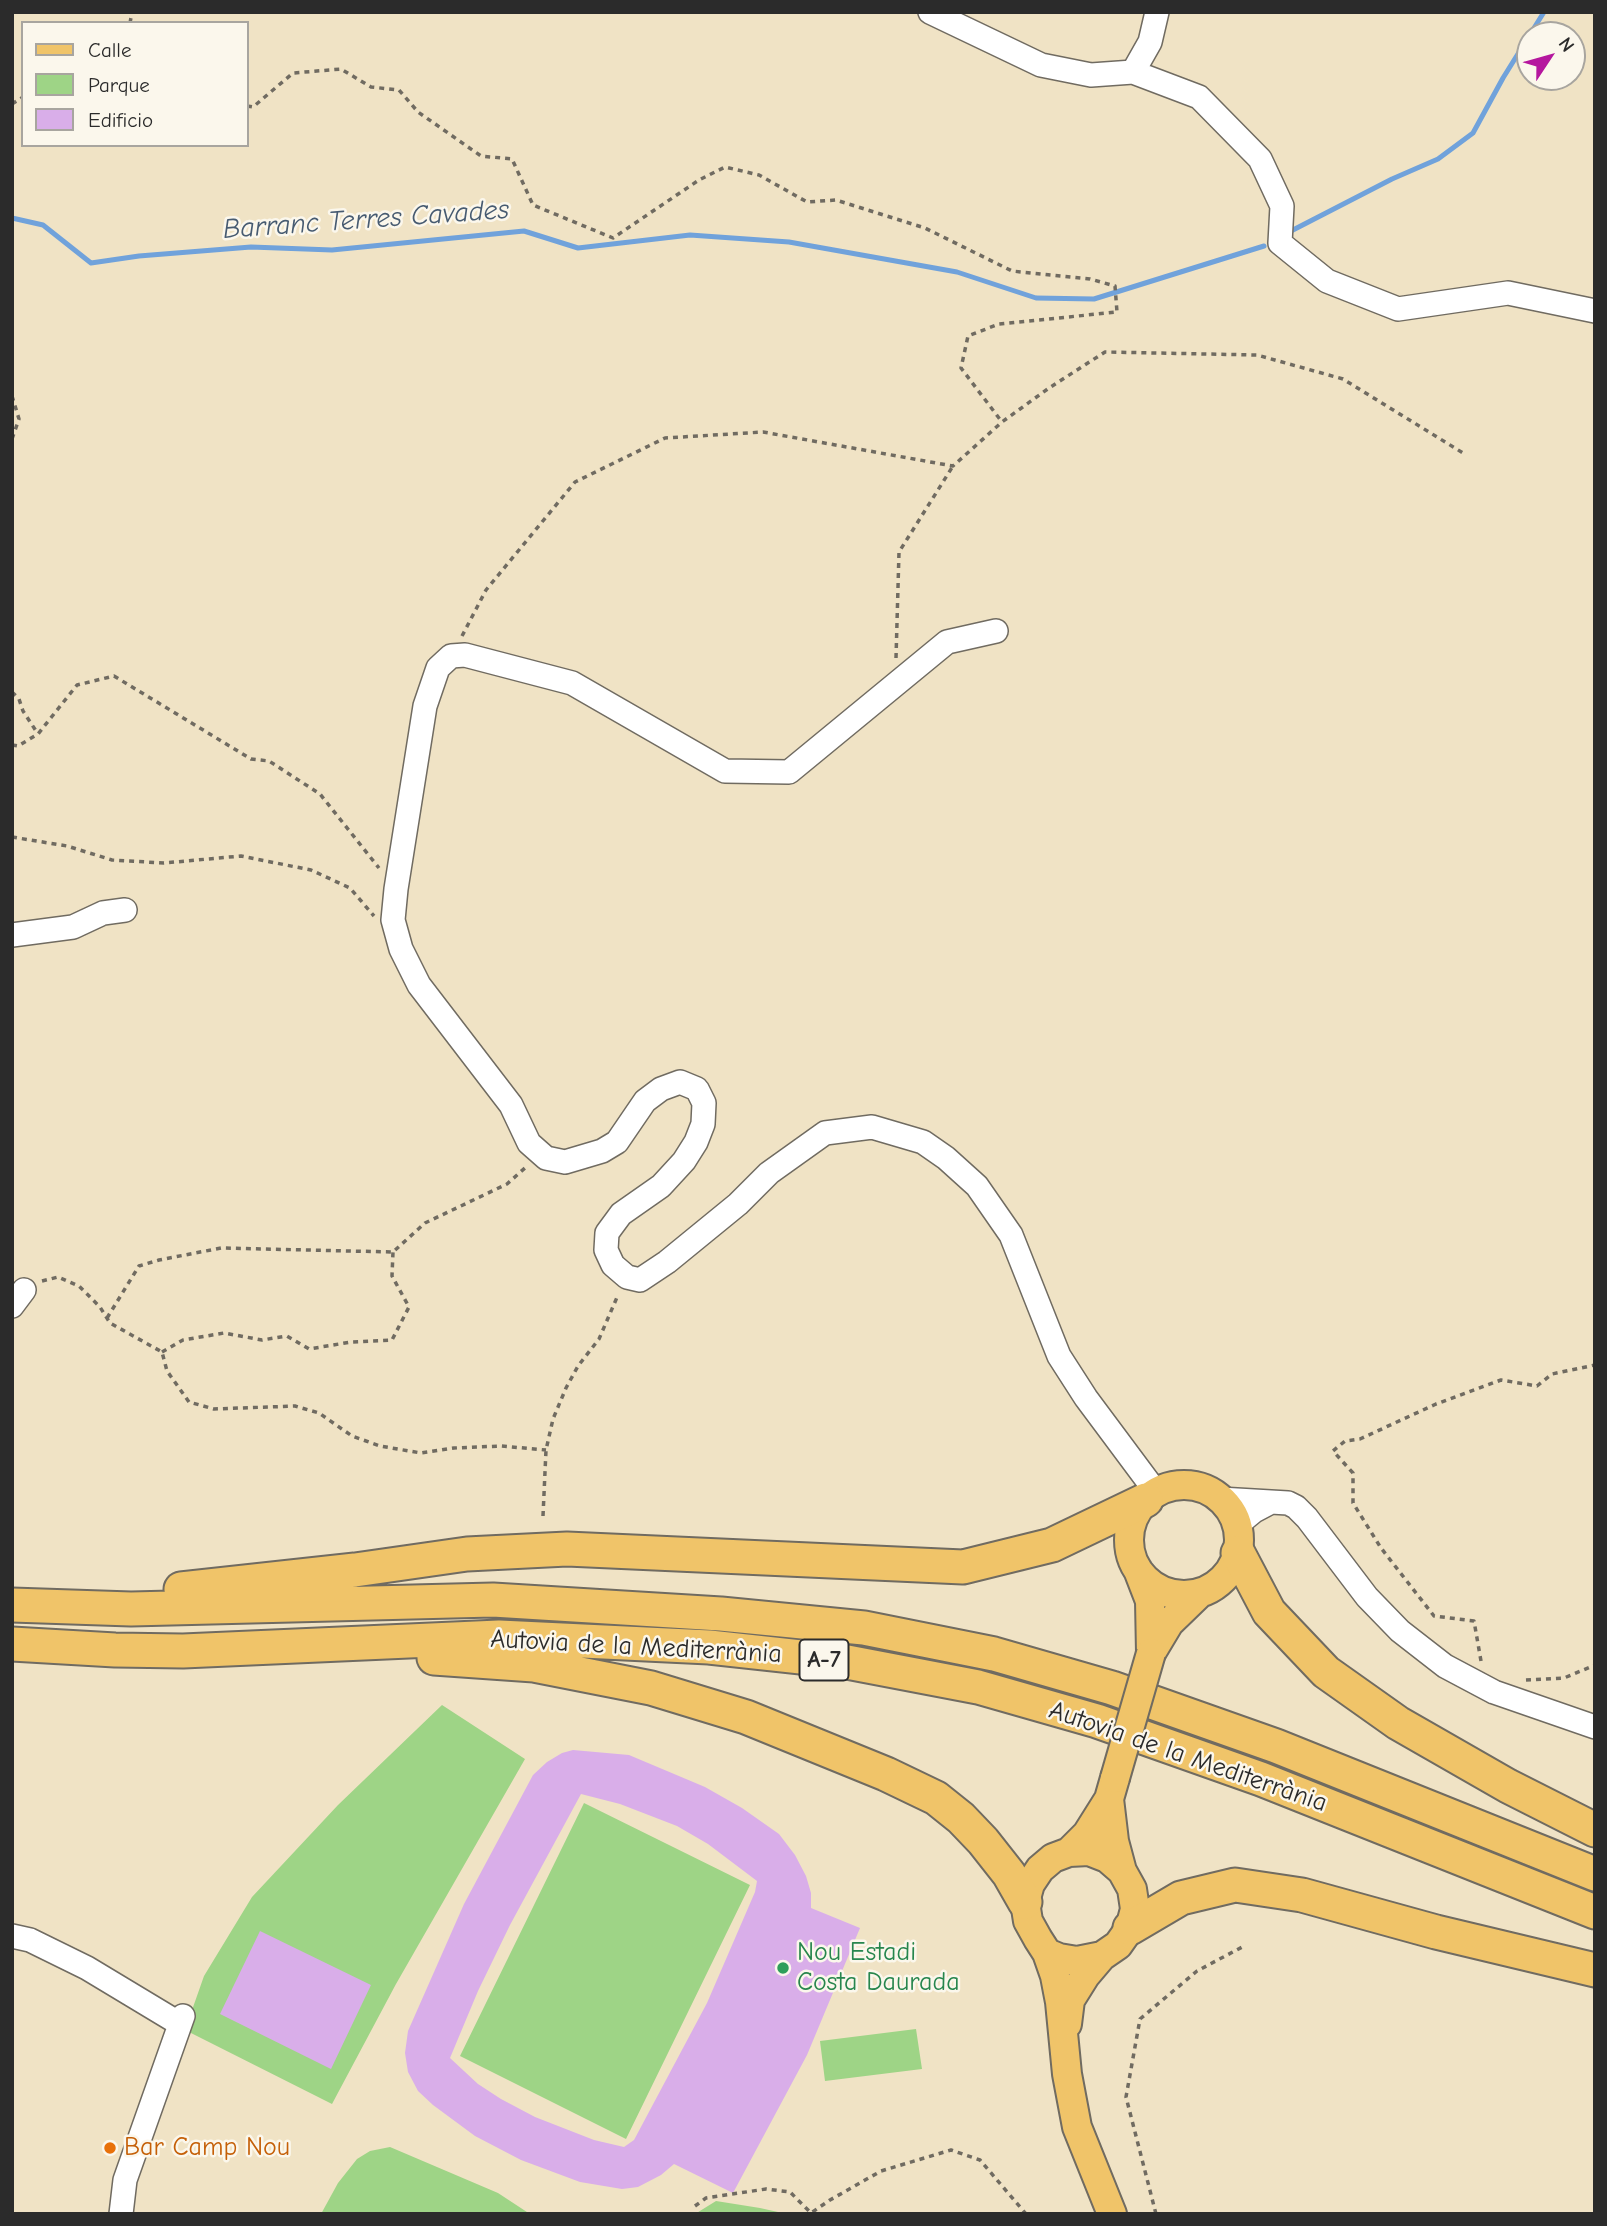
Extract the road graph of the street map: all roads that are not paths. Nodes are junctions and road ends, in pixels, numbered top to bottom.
1 (930, 12) edge
2 (1157, 12) edge
3 (1133, 72) junction
4 (1595, 312) edge
5 (996, 631) dead end
6 (125, 910) dead end
7 (12, 935) edge
8 (1151, 1496) junction
9 (1220, 1499) junction
10 (1271, 1502) junction
11 (1238, 1539) junction
12 (1138, 1570) junction
13 (12, 1589) edge
14 (1200, 1594) junction
15 (12, 1605) edge
16 (12, 1644) edge
17 (284, 1647) junction
18 (1151, 1653) junction
19 (1595, 1727) edge
20 (1112, 1789) junction
21 (1595, 1830) edge
22 (1069, 1852) junction
23 (1122, 1871) junction
24 (1595, 1874) edge
25 (1025, 1902) junction
26 (1595, 1912) edge
27 (1130, 1928) junction
28 (12, 1936) edge
29 (1047, 1953) junction
30 (1101, 1956) junction
31 (1595, 1970) edge
32 (1064, 2044) junction
33 (121, 2214) edge
34 (1112, 2214) edge

1 - 3 street
2 - 3 street
3 - 4 street
5 - 8 street
6 - 7 street
8 - 9 main road
8 - 12 main road
8 - 13 highway
9 - 10 street
9 - 11 main road
10 - 11 street
10 - 19 street
11 - 14 main road
11 - 21 highway
12 - 14 main road
12 - 18 main road
14 - 18 main road
15 - 24 highway, Autovia de la Mediterrània / A-7
16 - 17 highway, Autovia de la Mediterrània / A-7
17 - 25 highway
17 - 26 highway, Autovia de la Mediterrània / A-7
18 - 20 main road, bridge
20 - 22 main road
20 - 23 main road
22 - 23 main road
22 - 25 main road
23 - 27 main road
25 - 29 main road
27 - 30 main road
27 - 31 highway
28 - 33 street
29 - 30 main road
29 - 32 main road
30 - 32 main road
32 - 34 main road

